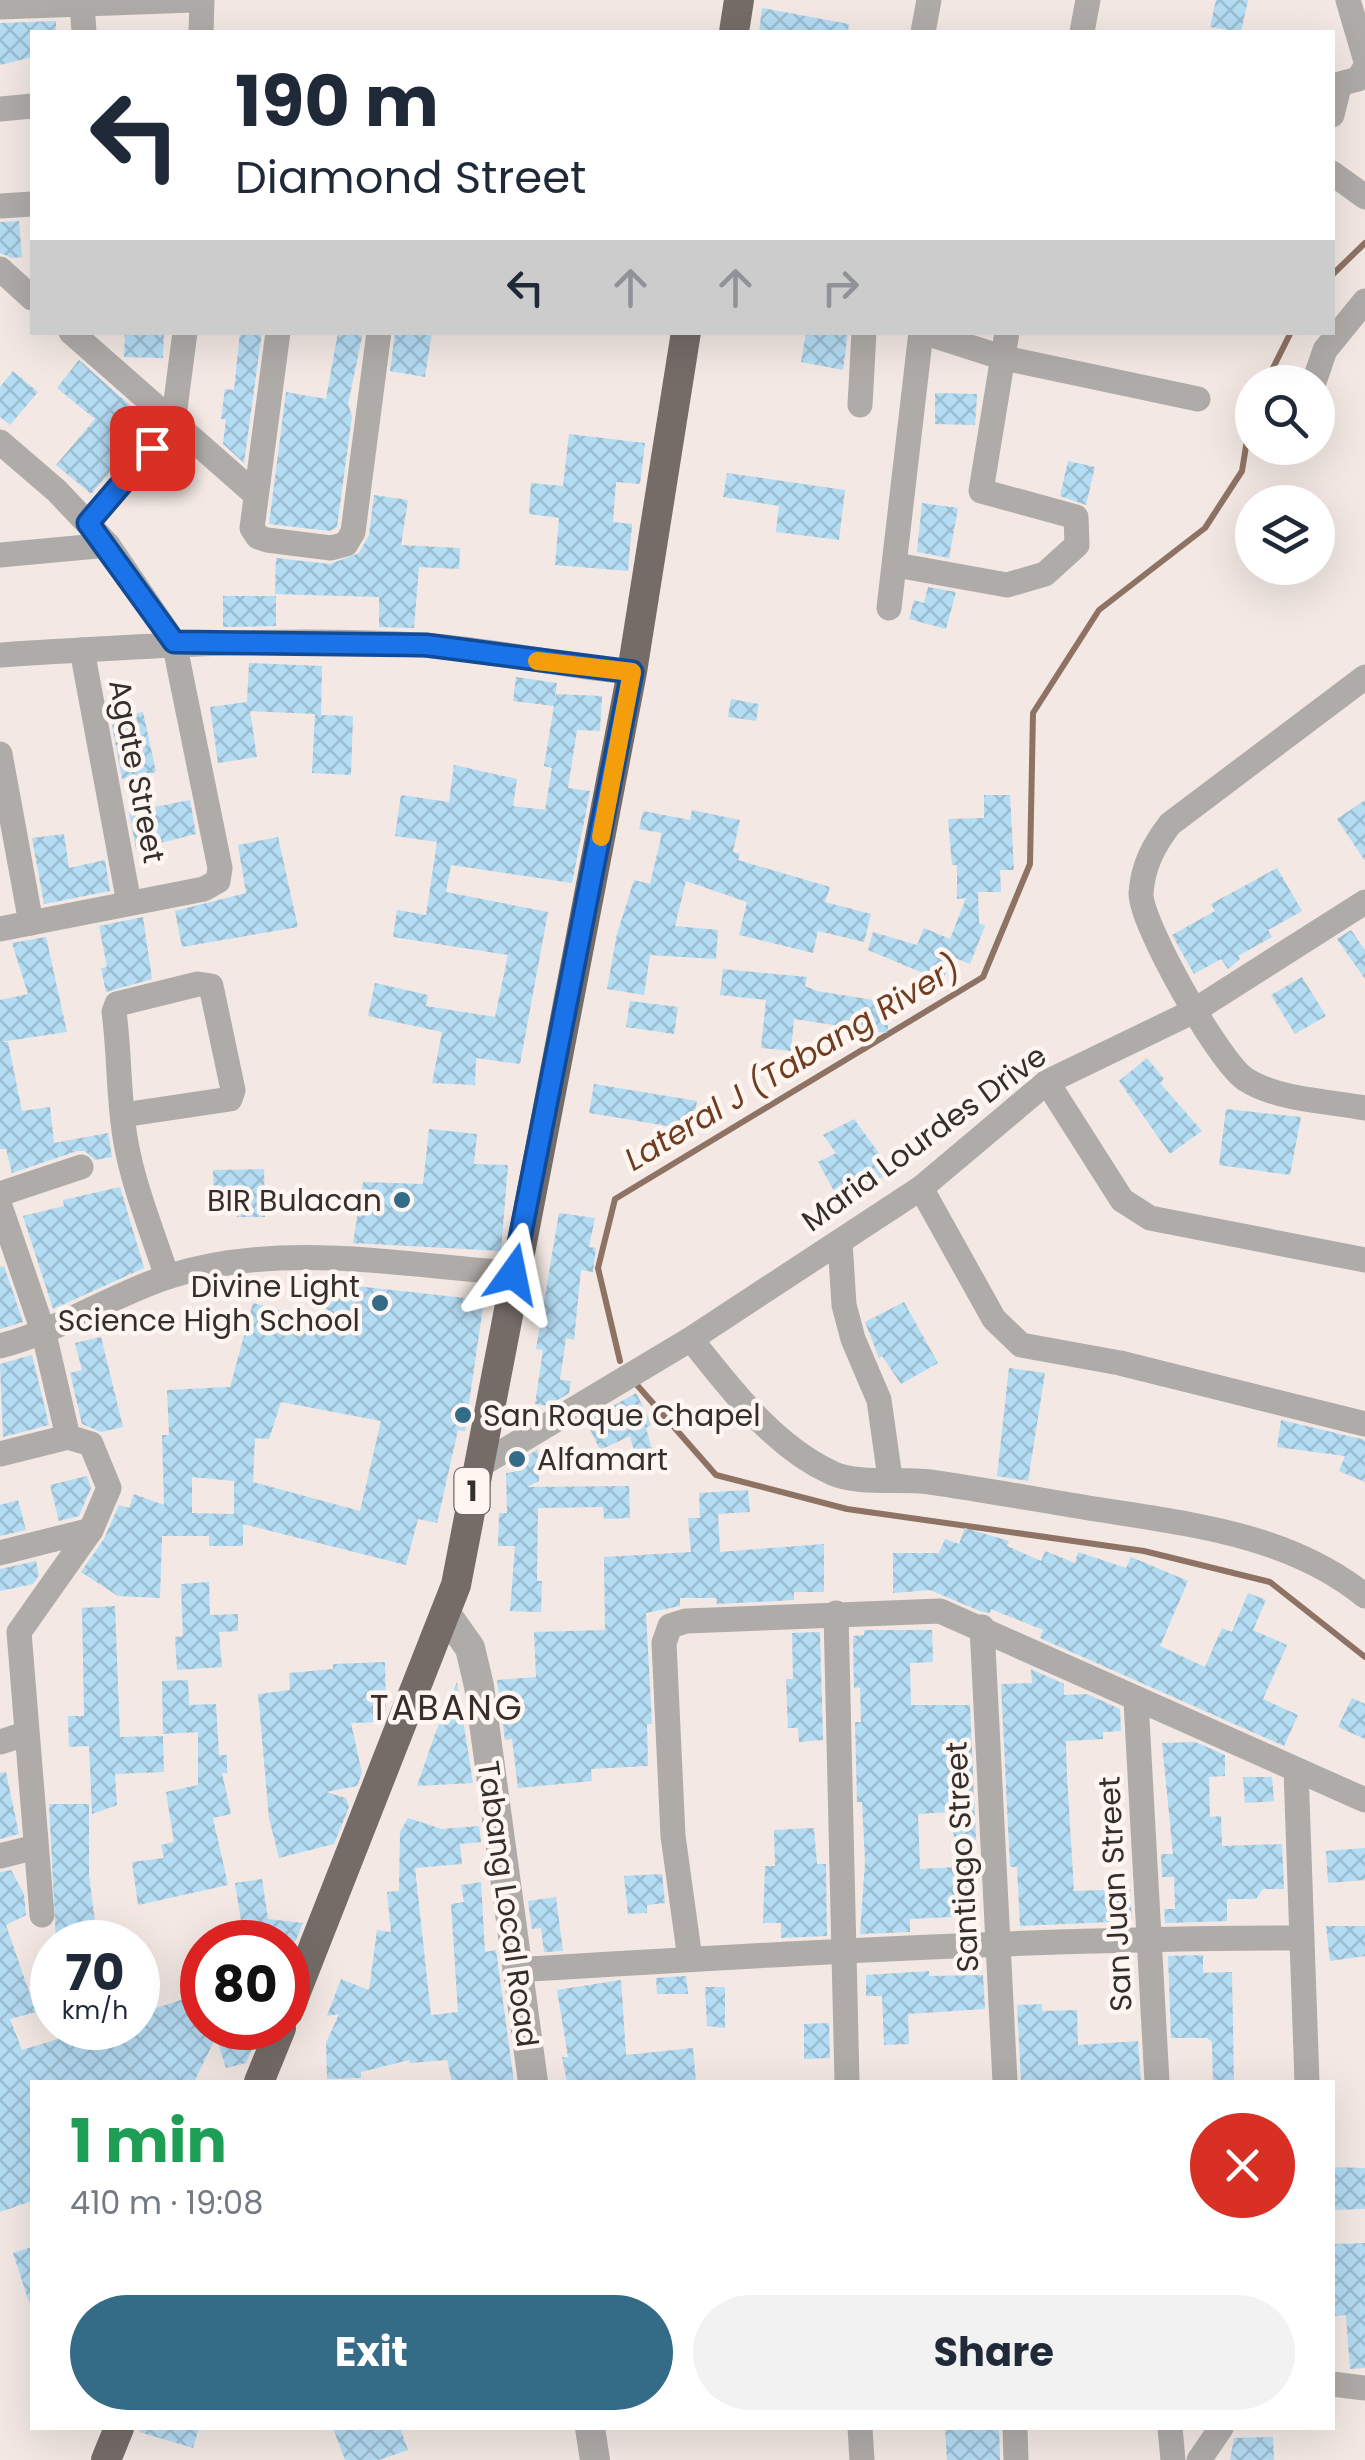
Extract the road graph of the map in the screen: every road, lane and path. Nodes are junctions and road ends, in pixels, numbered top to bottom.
1 (194, 0) edge
2 (202, 0) edge
3 (739, 0) edge
4 (929, 0) edge
5 (1088, 0) edge
6 (1348, 0) edge
7 (82, 2) junction
8 (0, 7) edge
9 (84, 30) edge
10 (201, 30) edge
11 (734, 30) edge
12 (923, 30) edge
13 (1086, 30) edge
14 (1365, 58) edge
15 (1365, 68) edge
16 (1336, 87) edge
17 (30, 106) edge
18 (0, 109) edge
19 (1335, 175) edge
20 (1365, 197) edge
21 (30, 204) edge
22 (0, 206) edge
23 (0, 269) edge
24 (30, 296) edge
25 (1365, 300) edge
26 (74, 335) edge
27 (184, 335) edge
28 (278, 335) edge
29 (379, 335) edge
30 (686, 335) edge
31 (864, 335) edge
32 (922, 335) edge
33 (941, 335) edge
34 (1006, 345) edge
35 (1320, 365) edge
36 (1198, 400) dead end
37 (860, 405) dead end
38 (173, 424) junction
39 (2, 445) edge
40 (254, 493) junction
41 (88, 523) junction
42 (108, 545) junction
43 (0, 555) edge
44 (896, 566) junction
45 (889, 608) dead end
46 (174, 642) junction
47 (82, 650) junction
48 (0, 655) edge
49 (632, 672) junction
50 (1365, 678) edge
51 (0, 754) edge
52 (1365, 902) edge
53 (129, 903) junction
54 (31, 923) junction
55 (0, 929) edge
56 (1192, 1012) junction
57 (1047, 1082) junction
58 (1365, 1108) edge
59 (123, 1116) junction
60 (81, 1167) dead end
61 (921, 1188) junction
62 (0, 1194) edge
63 (0, 1206) edge
64 (840, 1242) junction
65 (1365, 1260) edge
66 (513, 1274) junction
67 (167, 1277) junction
68 (44, 1334) junction
69 (690, 1339) junction
70 (0, 1346) edge
71 (1365, 1424) edge
72 (68, 1438) junction
73 (0, 1454) edge
74 (476, 1467) junction
75 (890, 1478) junction
76 (91, 1530) junction
77 (0, 1553) edge
78 (1365, 1596) edge
79 (836, 1613) junction
80 (446, 1614) junction
81 (982, 1627) junction
82 (9, 1634) edge
83 (1136, 1701) junction
84 (13, 1738) edge
85 (1296, 1770) junction
86 (1365, 1800) edge
87 (36, 1847) junction
88 (0, 1856) edge
89 (42, 1915) dead end
90 (1152, 1938) junction
91 (1300, 1938) junction
92 (1001, 1943) junction
93 (842, 1949) junction
94 (310, 1957) edge
95 (690, 1959) junction
96 (515, 1970) junction
97 (272, 2050) edge
98 (260, 2080) edge
99 (534, 2080) edge
100 (847, 2080) edge
101 (1005, 2080) edge
102 (1158, 2080) edge
103 (1307, 2080) edge
104 (1335, 2384) edge
105 (1365, 2388) edge
106 (118, 2430) edge
107 (590, 2430) edge
108 (860, 2430) edge
109 (1014, 2430) edge
110 (1170, 2430) edge
111 (1220, 2430) edge
112 (106, 2460) edge
113 (595, 2460) edge
114 (862, 2460) edge
115 (1016, 2460) edge
116 (1173, 2460) edge
117 (1199, 2460) edge

1 - 7 street
2 - 10 street
3 - 11 highway
4 - 12 street
5 - 13 street
6 - 14 street
7 - 8 street
7 - 9 street
15 - 16 street
17 - 18 street
19 - 20 street
21 - 22 street
23 - 24 street
25 - 35 street
26 - 38 street
27 - 38 street
28 - 40 street
29 - 40 street
30 - 49 highway, 1
31 - 37 street
32 - 44 street
33 - 34 street
34 - 36 street
34 - 44 street
38 - 40 street
38 - 41 street
39 - 41 street
41 - 42 street
42 - 43 street
42 - 46 street
44 - 45 street
46 - 47 street
46 - 49 street
46 - 53 street
47 - 48 street
47 - 53 street, Agate Street
49 - 66 highway, 1
50 - 56 street
51 - 54 street
52 - 56 street, Maria Lourdes Drive
53 - 54 street
54 - 55 street
56 - 57 street, Maria Lourdes Drive
56 - 58 street
57 - 61 street, Maria Lourdes Drive
57 - 65 street
59 - 59 street
59 - 67 street
60 - 62 street
61 - 64 street, Maria Lourdes Drive
61 - 71 street
63 - 68 street
64 - 69 street, Maria Lourdes Drive
64 - 75 street
66 - 67 street
66 - 74 highway, 1
67 - 68 street
68 - 70 street
68 - 72 street
69 - 74 street, Maria Lourdes Drive
69 - 75 street
72 - 73 street
72 - 76 street
74 - 80 highway, 1
75 - 78 street
76 - 77 street
76 - 82 street
79 - 81 street
79 - 93 street
79 - 95 street
80 - 94 highway, 1
80 - 96 street, Tabang Local Road
81 - 83 street
81 - 92 street, Santiago Street
82 - 84 street
83 - 85 street
83 - 90 street, San Juan Street
84 - 87 street
85 - 86 street
85 - 91 street
87 - 88 street
87 - 89 street
90 - 91 street
90 - 92 street
90 - 102 street, San Juan Street
91 - 103 street
92 - 93 street
92 - 101 street, Santiago Street
93 - 95 street
93 - 100 street
95 - 96 street
96 - 99 street, Tabang Local Road
97 - 98 highway
104 - 105 street
106 - 112 highway
107 - 113 street
108 - 114 street
109 - 115 street
110 - 116 street
111 - 117 street

